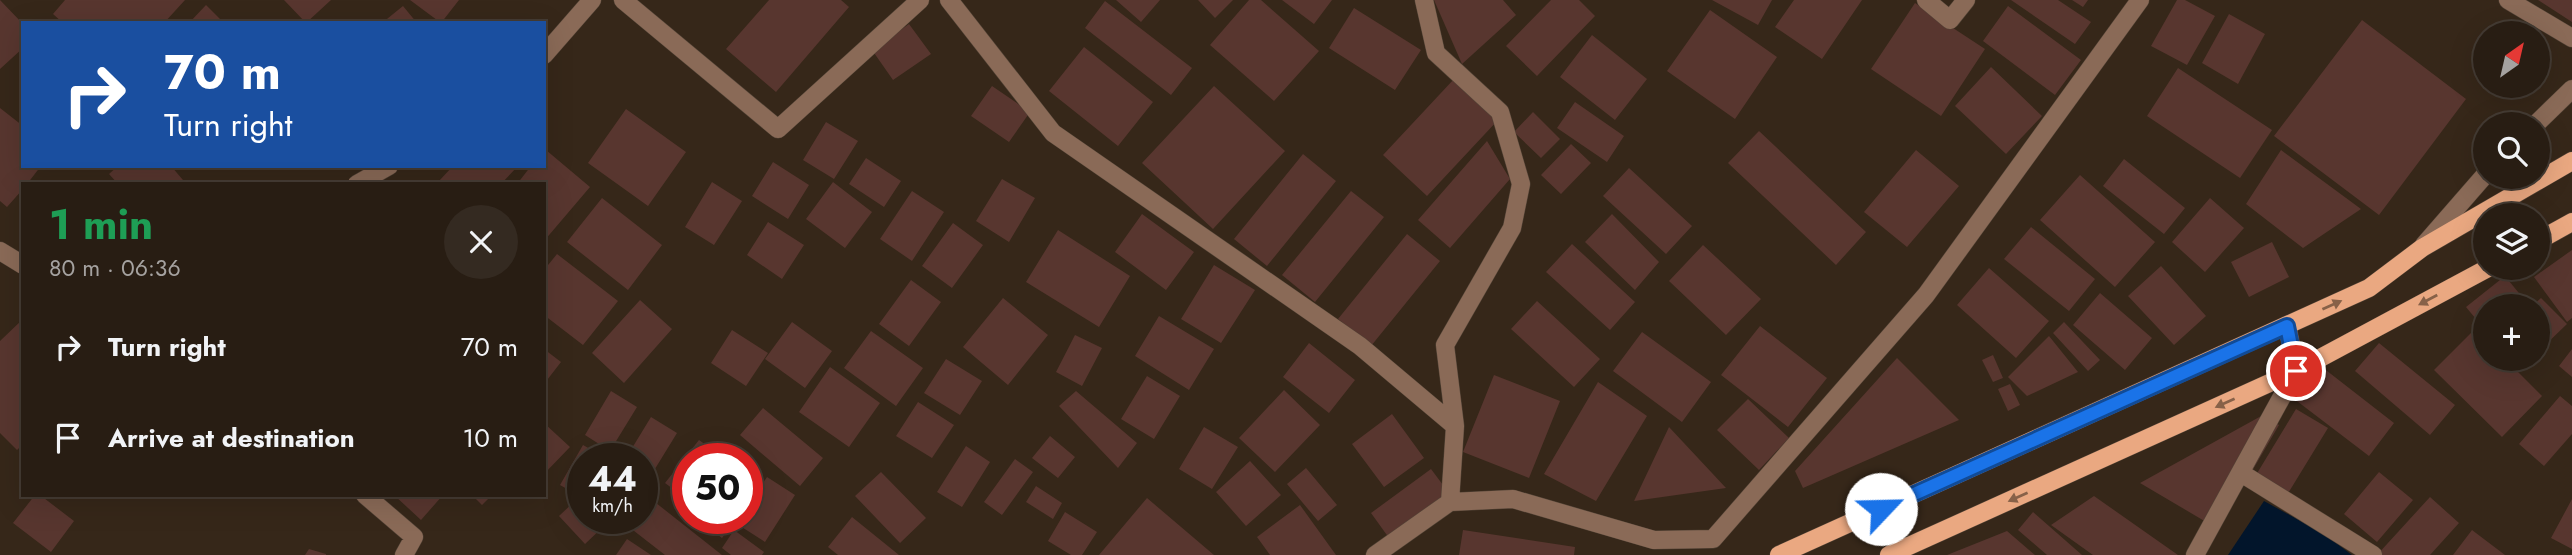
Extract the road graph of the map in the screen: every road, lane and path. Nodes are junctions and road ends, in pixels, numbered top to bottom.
1 (593, 0) edge
2 (623, 0) edge
3 (920, 0) edge
4 (949, 0) edge
5 (1424, 0) edge
6 (1926, 0) edge
7 (1966, 0) edge
8 (2140, 0) edge
9 (2508, 0) edge
10 (2572, 38) edge
11 (546, 53) edge
12 (2572, 89) edge
13 (2548, 112) edge
14 (2572, 161) edge
15 (385, 168) edge
16 (361, 182) edge
17 (2473, 189) edge
18 (2572, 222) edge
19 (2550, 234) edge
20 (2421, 248) junction
21 (0, 251) edge
22 (21, 264) edge
23 (2473, 276) edge
24 (2287, 326) junction
25 (2296, 371) junction
26 (1455, 426) junction
27 (2241, 473) junction
28 (367, 497) edge
29 (1450, 502) junction
30 (1711, 547) edge
31 (404, 555) edge
32 (1376, 555) edge
33 (1779, 555) edge
34 (1889, 555) edge
35 (2195, 555) edge
36 (2373, 555) edge

1 - 11 street
2 - 3 street
4 - 26 street
5 - 26 street
6 - 7 street
8 - 30 street
9 - 10 street
12 - 13 street
14 - 20 main road
15 - 16 street
17 - 20 street
18 - 19 main road
24 -> 20 main road
21 - 22 street
23 -> 25 main road
24 - 25 street
24 - 33 main road
25 - 27 street
25 -> 34 main road
26 - 29 street
27 - 35 street
27 - 36 street
28 - 31 street
29 - 30 street
29 - 32 street

